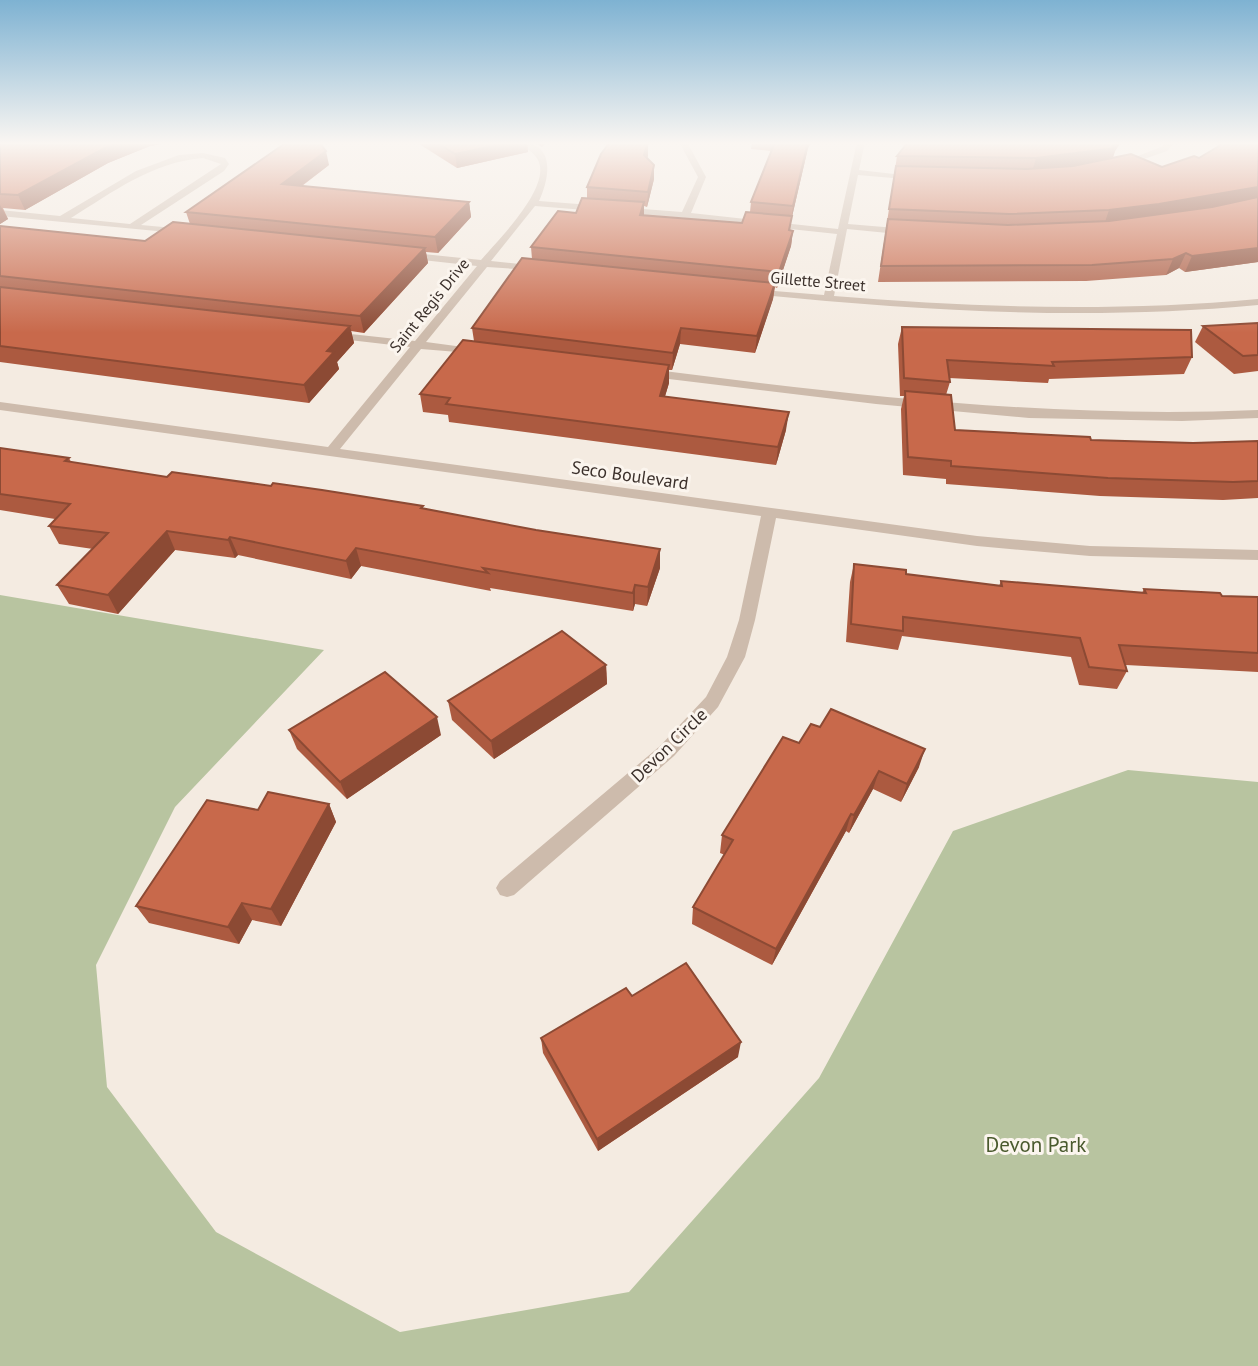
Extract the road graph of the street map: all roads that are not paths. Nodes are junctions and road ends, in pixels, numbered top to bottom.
1 (86, 206) edge
2 (165, 206) edge
3 (531, 206) edge
4 (568, 206) edge
5 (689, 206) edge
6 (847, 206) edge
7 (0, 213) edge
8 (685, 215) junction
9 (62, 219) junction
10 (134, 226) junction
11 (841, 229) junction
12 (201, 233) edge
13 (925, 233) edge
14 (389, 253) edge
15 (483, 263) junction
16 (552, 270) edge
17 (745, 290) edge
18 (828, 299) junction
19 (1258, 302) edge
20 (320, 333) edge
21 (417, 344) junction
22 (486, 353) edge
23 (639, 372) edge
24 (0, 406) edge
25 (1258, 414) edge
26 (330, 453) junction
27 (769, 514) junction
28 (1258, 555) edge
29 (507, 888) dead end

1 - 9 street
2 - 10 street
3 - 15 street, Saint Regis Drive
4 - 8 street
5 - 8 street
6 - 11 street
7 - 9 street
8 - 11 street
9 - 10 street
10 - 12 street
11 - 13 street
11 - 18 street
14 - 15 street
15 - 16 street
15 - 21 street, Saint Regis Drive
17 - 18 street, Gillette Street
18 - 19 street, Gillette Street
20 - 21 street
21 - 22 street
21 - 26 street, Saint Regis Drive
23 - 25 street
24 - 26 street, Seco Boulevard
26 - 27 street, Seco Boulevard
27 - 28 street, Seco Boulevard
27 - 29 street, Devon Circle

